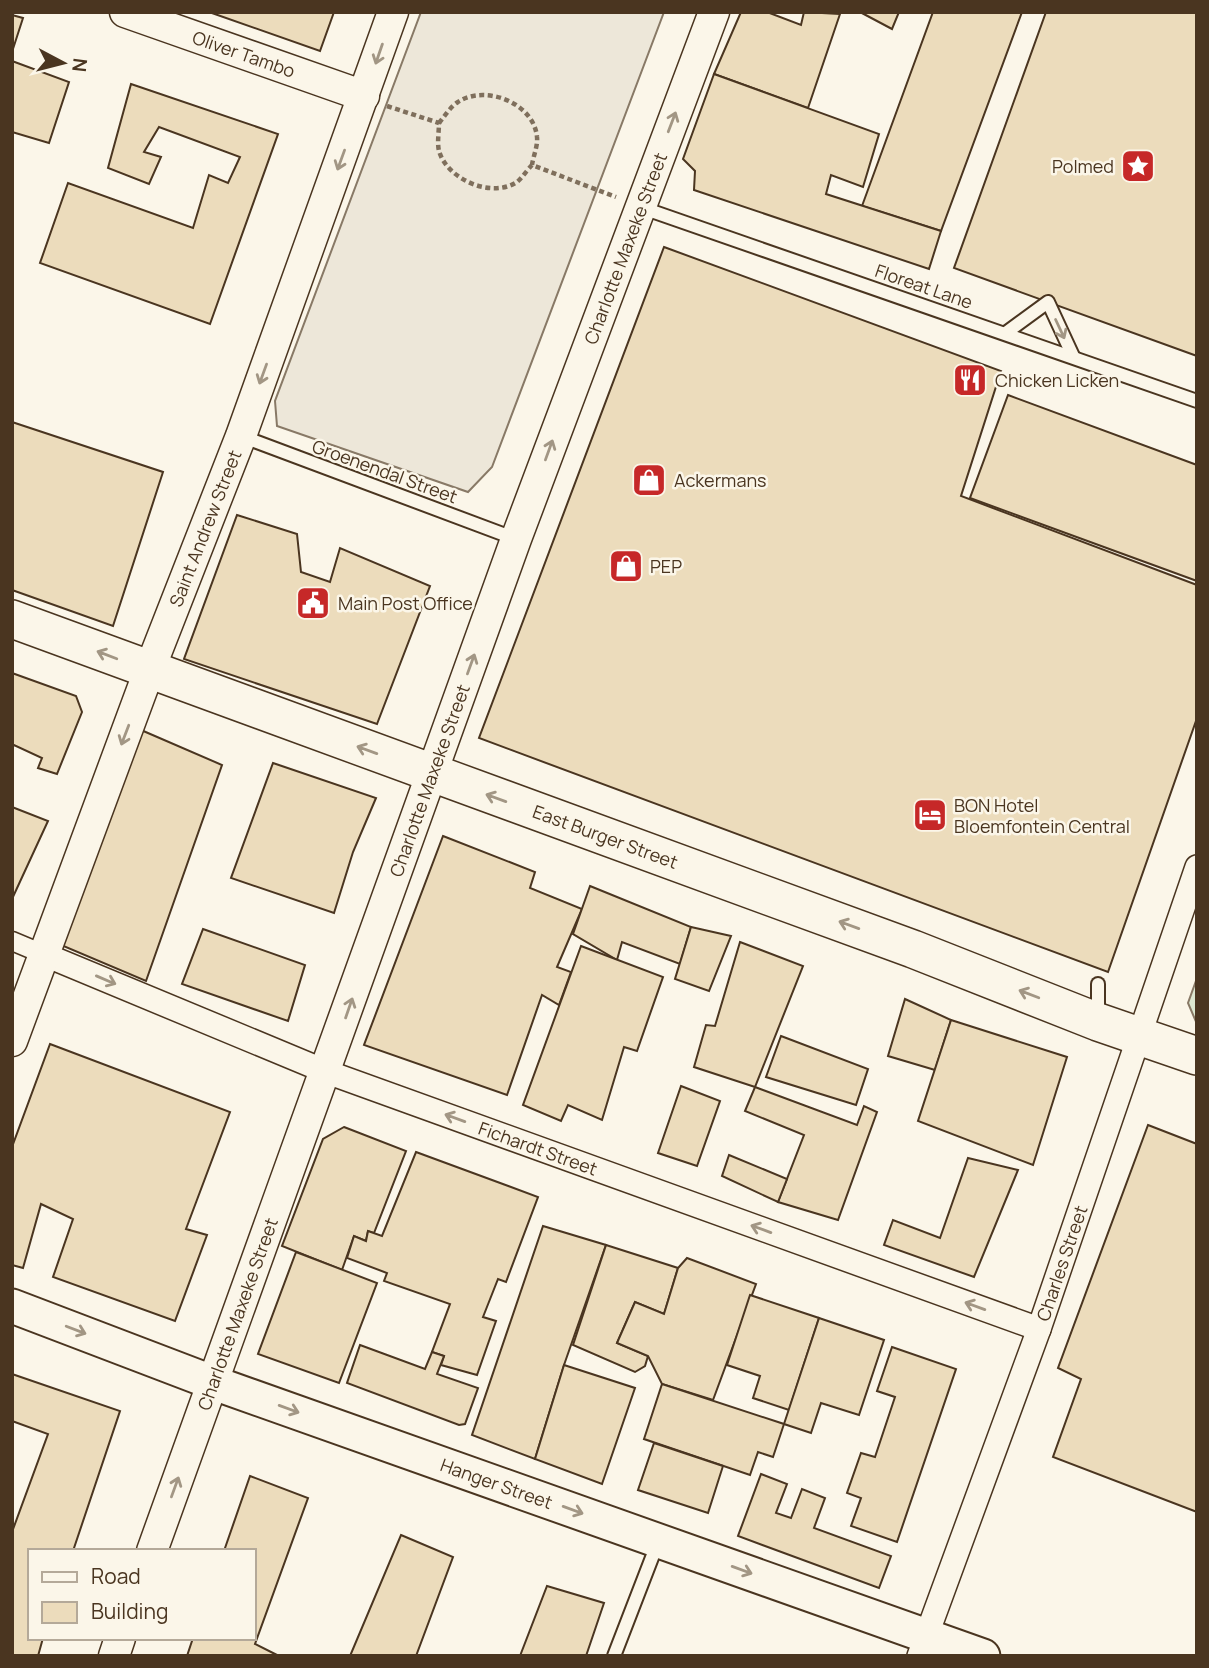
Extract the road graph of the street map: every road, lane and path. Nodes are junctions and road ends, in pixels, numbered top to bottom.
1 (125, 12) edge
2 (393, 12) edge
3 (715, 12) edge
4 (364, 96) junction
5 (439, 123) junction
6 (531, 165) junction
7 (640, 207) junction
8 (1007, 332) junction
9 (1073, 356) junction
10 (1197, 401) edge
11 (241, 436) junction
12 (516, 539) junction
13 (12, 619) edge
14 (149, 671) junction
15 (431, 774) junction
16 (1197, 867) edge
17 (12, 940) edge
18 (43, 954) junction
19 (1138, 1036) junction
20 (12, 1041) edge
21 (1197, 1056) edge
22 (327, 1072) junction
23 (12, 1306) edge
24 (1039, 1329) junction
25 (214, 1382) junction
26 (658, 1541) junction
27 (153, 1549) edge
28 (923, 1646) edge
29 (614, 1656) edge
30 (983, 1656) edge

1 - 4 street, Oliver Tambo
2 -> 4 street, Saint Andrew Street
7 -> 3 street, Charlotte Maxeke Street
4 - 5 path
4 -> 11 street, Saint Andrew Street
5 - 6 path
5 - 6 path
6 - 7 path
7 - 8 lane, Floreat Lane
12 -> 7 street, Charlotte Maxeke Street
8 - 9 lane, Floreat Lane
8 -> 9 lane
9 - 10 lane, Floreat Lane
11 - 12 lane, Groenendal Street
11 - 14 street, Saint Andrew Street
15 -> 12 street, Charlotte Maxeke Street
14 -> 13 main road, East Burger Street
15 -> 14 main road, East Burger Street
14 -> 18 street, Saint Andrew Street
19 -> 15 main road, East Burger Street
22 -> 15 street, Charlotte Maxeke Street
16 - 19 street, Charles Street
17 - 18 street
18 - 20 street, Saint Andrew Street
18 -> 22 street, Fichardt Street
19 - 21 main road, East Burger Street
19 - 24 street, Charles Street
24 -> 22 street, Fichardt Street
22 - 25 street, Charlotte Maxeke Street
23 -> 25 main road, Hanger Street
24 - 28 street, Charles Street
25 -> 26 main road, Hanger Street
27 -> 25 street, Charlotte Maxeke Street
26 -> 28 main road, Hanger Street
26 - 29 lane
28 - 30 main road, Hanger Street

